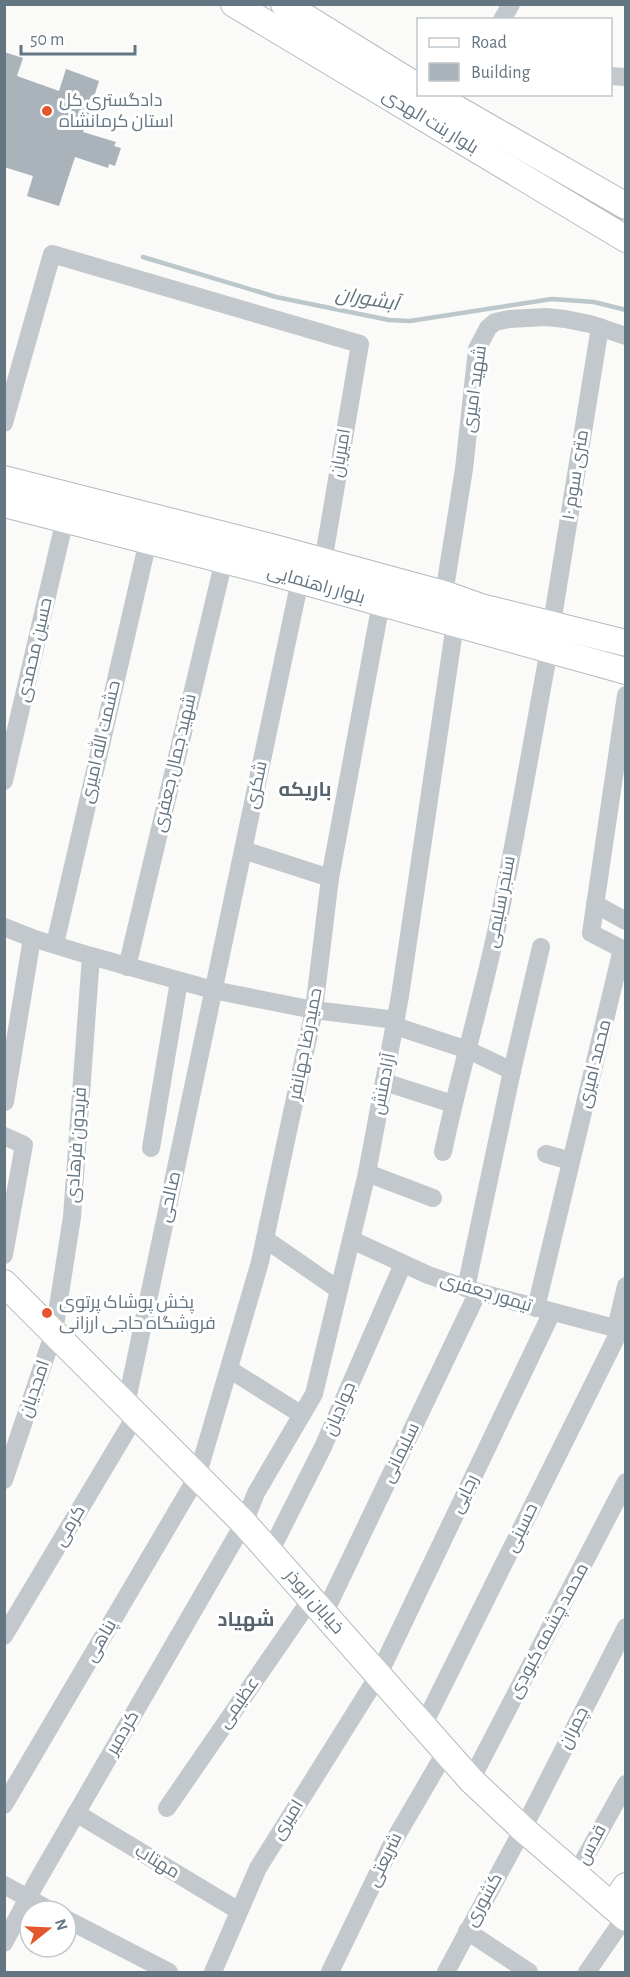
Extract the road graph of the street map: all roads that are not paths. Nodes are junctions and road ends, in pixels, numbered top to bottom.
1 (234, 4) edge
2 (284, 4) edge
3 (511, 4) edge
4 (503, 18) edge
5 (417, 86) edge
6 (445, 98) edge
7 (626, 206) edge
8 (626, 239) edge
9 (600, 327) junction
10 (626, 336) edge
11 (4, 423) edge
12 (4, 479) edge
13 (4, 504) edge
14 (64, 519) junction
15 (148, 541) junction
16 (224, 560) junction
17 (323, 562) junction
18 (300, 580) junction
19 (444, 594) junction
20 (381, 603) junction
21 (552, 623) junction
22 (455, 624) junction
23 (626, 643) edge
24 (549, 650) junction
25 (626, 671) edge
26 (626, 695) edge
27 (4, 781) edge
28 (243, 850) junction
29 (330, 878) junction
30 (596, 904) junction
31 (626, 921) edge
32 (4, 927) edge
33 (32, 938) junction
34 (55, 944) junction
35 (541, 947) dead end
36 (91, 956) junction
37 (127, 967) junction
38 (179, 981) junction
39 (213, 990) junction
40 (314, 1010) junction
41 (395, 1023) junction
42 (11, 1030) edge
43 (468, 1050) junction
44 (512, 1071) junction
45 (384, 1082) junction
46 (5, 1102) edge
47 (453, 1104) junction
48 (4, 1136) edge
49 (151, 1148) dead end
50 (443, 1152) dead end
51 (546, 1154) dead end
52 (571, 1161) junction
53 (367, 1173) junction
54 (433, 1198) dead end
55 (265, 1239) junction
56 (351, 1240) junction
57 (4, 1255) edge
58 (403, 1264) junction
59 (4, 1283) edge
60 (626, 1286) edge
61 (339, 1290) junction
62 (472, 1290) junction
63 (544, 1310) junction
64 (621, 1330) edge
65 (54, 1332) junction
66 (229, 1369) junction
67 (131, 1410) junction
68 (302, 1415) junction
69 (197, 1477) junction
70 (4, 1480) edge
71 (626, 1482) edge
72 (244, 1523) junction
73 (270, 1552) junction
74 (317, 1606) junction
75 (626, 1627) edge
76 (4, 1636) edge
77 (378, 1676) junction
78 (423, 1726) junction
79 (446, 1751) junction
80 (471, 1779) junction
81 (626, 1784) edge
82 (4, 1805) edge
83 (166, 1808) dead end
84 (76, 1813) junction
85 (523, 1829) junction
86 (576, 1874) junction
87 (4, 1885) edge
88 (28, 1899) joint
89 (622, 1907) edge
90 (238, 1911) junction
91 (18, 1917) edge
92 (78, 1925) edge
93 (467, 1931) junction
94 (4, 1943) edge
95 (169, 1972) edge
96 (213, 1972) edge
97 (330, 1972) edge
98 (446, 1972) edge
99 (529, 1972) edge
100 (587, 1972) edge

1 - 8 main road, بلوار بنت الهدی
2 - 5 main road, بلوار بنت الهدی
3 - 4 street
6 - 7 main road, بلوار بنت الهدی
9 - 10 street, شهید امیری
9 - 19 street, شهید امیری
9 - 21 street, ۱۰ متری سوم
11 - 17 street, امیریان
12 - 17 main road, بلوار راهنمایی
13 - 14 main road, بلوار راهنمایی
14 - 15 main road, بلوار راهنمایی
14 - 27 street, حسین محمدی
15 - 16 main road, بلوار راهنمایی
15 - 34 street, حشمت الله امیری
16 - 18 main road, بلوار راهنمایی
16 - 37 street, شهید جمال جعفری
17 - 19 main road, بلوار راهنمایی
18 - 20 main road, بلوار راهنمایی
18 - 28 street, شکری
19 - 21 main road, بلوار راهنمایی
20 - 22 main road, بلوار راهنمایی
20 - 29 street, حمیدرضا جهانفر
21 - 23 main road, بلوار راهنمایی
22 - 24 main road, بلوار راهنمایی
22 - 41 street, آزادمنش
24 - 25 main road, بلوار راهنمایی
24 - 43 street, سنجر سلیمی
26 - 30 street, محمد امیری
28 - 29 street
28 - 39 street, شکری
29 - 40 street, حمیدرضا جهانفر
30 - 31 street
30 - 52 street, محمد امیری
32 - 33 street
33 - 34 street
33 - 42 street
34 - 36 street
35 - 44 street
36 - 37 street
36 - 65 street, فریدون فرهادی
37 - 38 street
38 - 39 street
38 - 49 street
39 - 40 street
39 - 67 street, صالحی
40 - 41 street
40 - 55 street, حمیدرضا جهانفر
41 - 43 street
41 - 45 street, آزادمنش
42 - 46 street
43 - 44 street
43 - 47 street, سنجر سلیمی
44 - 62 street
45 - 47 street
45 - 53 street, آزادمنش
47 - 50 street, سنجر سلیمی
48 - 57 street
51 - 52 street
52 - 63 street, محمد امیری
53 - 54 street
53 - 56 street, آزادمنش
55 - 61 street
55 - 66 street, حمیدرضا جهانفر
56 - 58 street, تیمور جعفری
56 - 61 street, آزادمنش
58 - 62 street, تیمور جعفری
58 - 73 street, جوادیان
59 - 65 main road, خیابان ابوذر
60 - 64 street, حسینی
61 - 68 street, آزادمنش
62 - 63 street, تیمور جعفری
62 - 74 street, سلیمانی
63 - 64 street, تیمور جعفری
63 - 77 street, رجایی
64 - 78 street, حسینی
65 - 67 main road, خیابان ابوذر
65 - 70 street, امجدیان
66 - 68 street
66 - 69 street, حمیدرضا جهانفر
67 - 69 main road, خیابان ابوذر
67 - 76 street, کرمی
68 - 72 street, آزادمنش
69 - 72 main road, خیابان ابوذر
69 - 82 street, پناهی
71 - 80 street, محمد چشمه کبودی
72 - 73 main road, خیابان ابوذر
72 - 84 street, کردمیر
73 - 74 main road, خیابان ابوذر
74 - 77 main road, خیابان ابوذر
74 - 83 street, عظیمی
75 - 85 street, چمران
77 - 78 main road, خیابان ابوذر
77 - 90 street, امیری
78 - 79 main road, خیابان ابوذر
79 - 80 main road, خیابان ابوذر
79 - 97 street, شریعتی
80 - 85 main road, خیابان ابوذر
81 - 86 street, قدس
84 - 88 street, کردمیر
84 - 90 street, مهتاب
85 - 86 main road, خیابان ابوذر
85 - 93 street, کشوری
86 - 89 main road, خیابان ابوذر
87 - 88 street
89 - 100 street
90 - 96 street, امیری
91 - 94 street, کردمیر
92 - 95 street
93 - 98 street, کشوری
93 - 99 street

